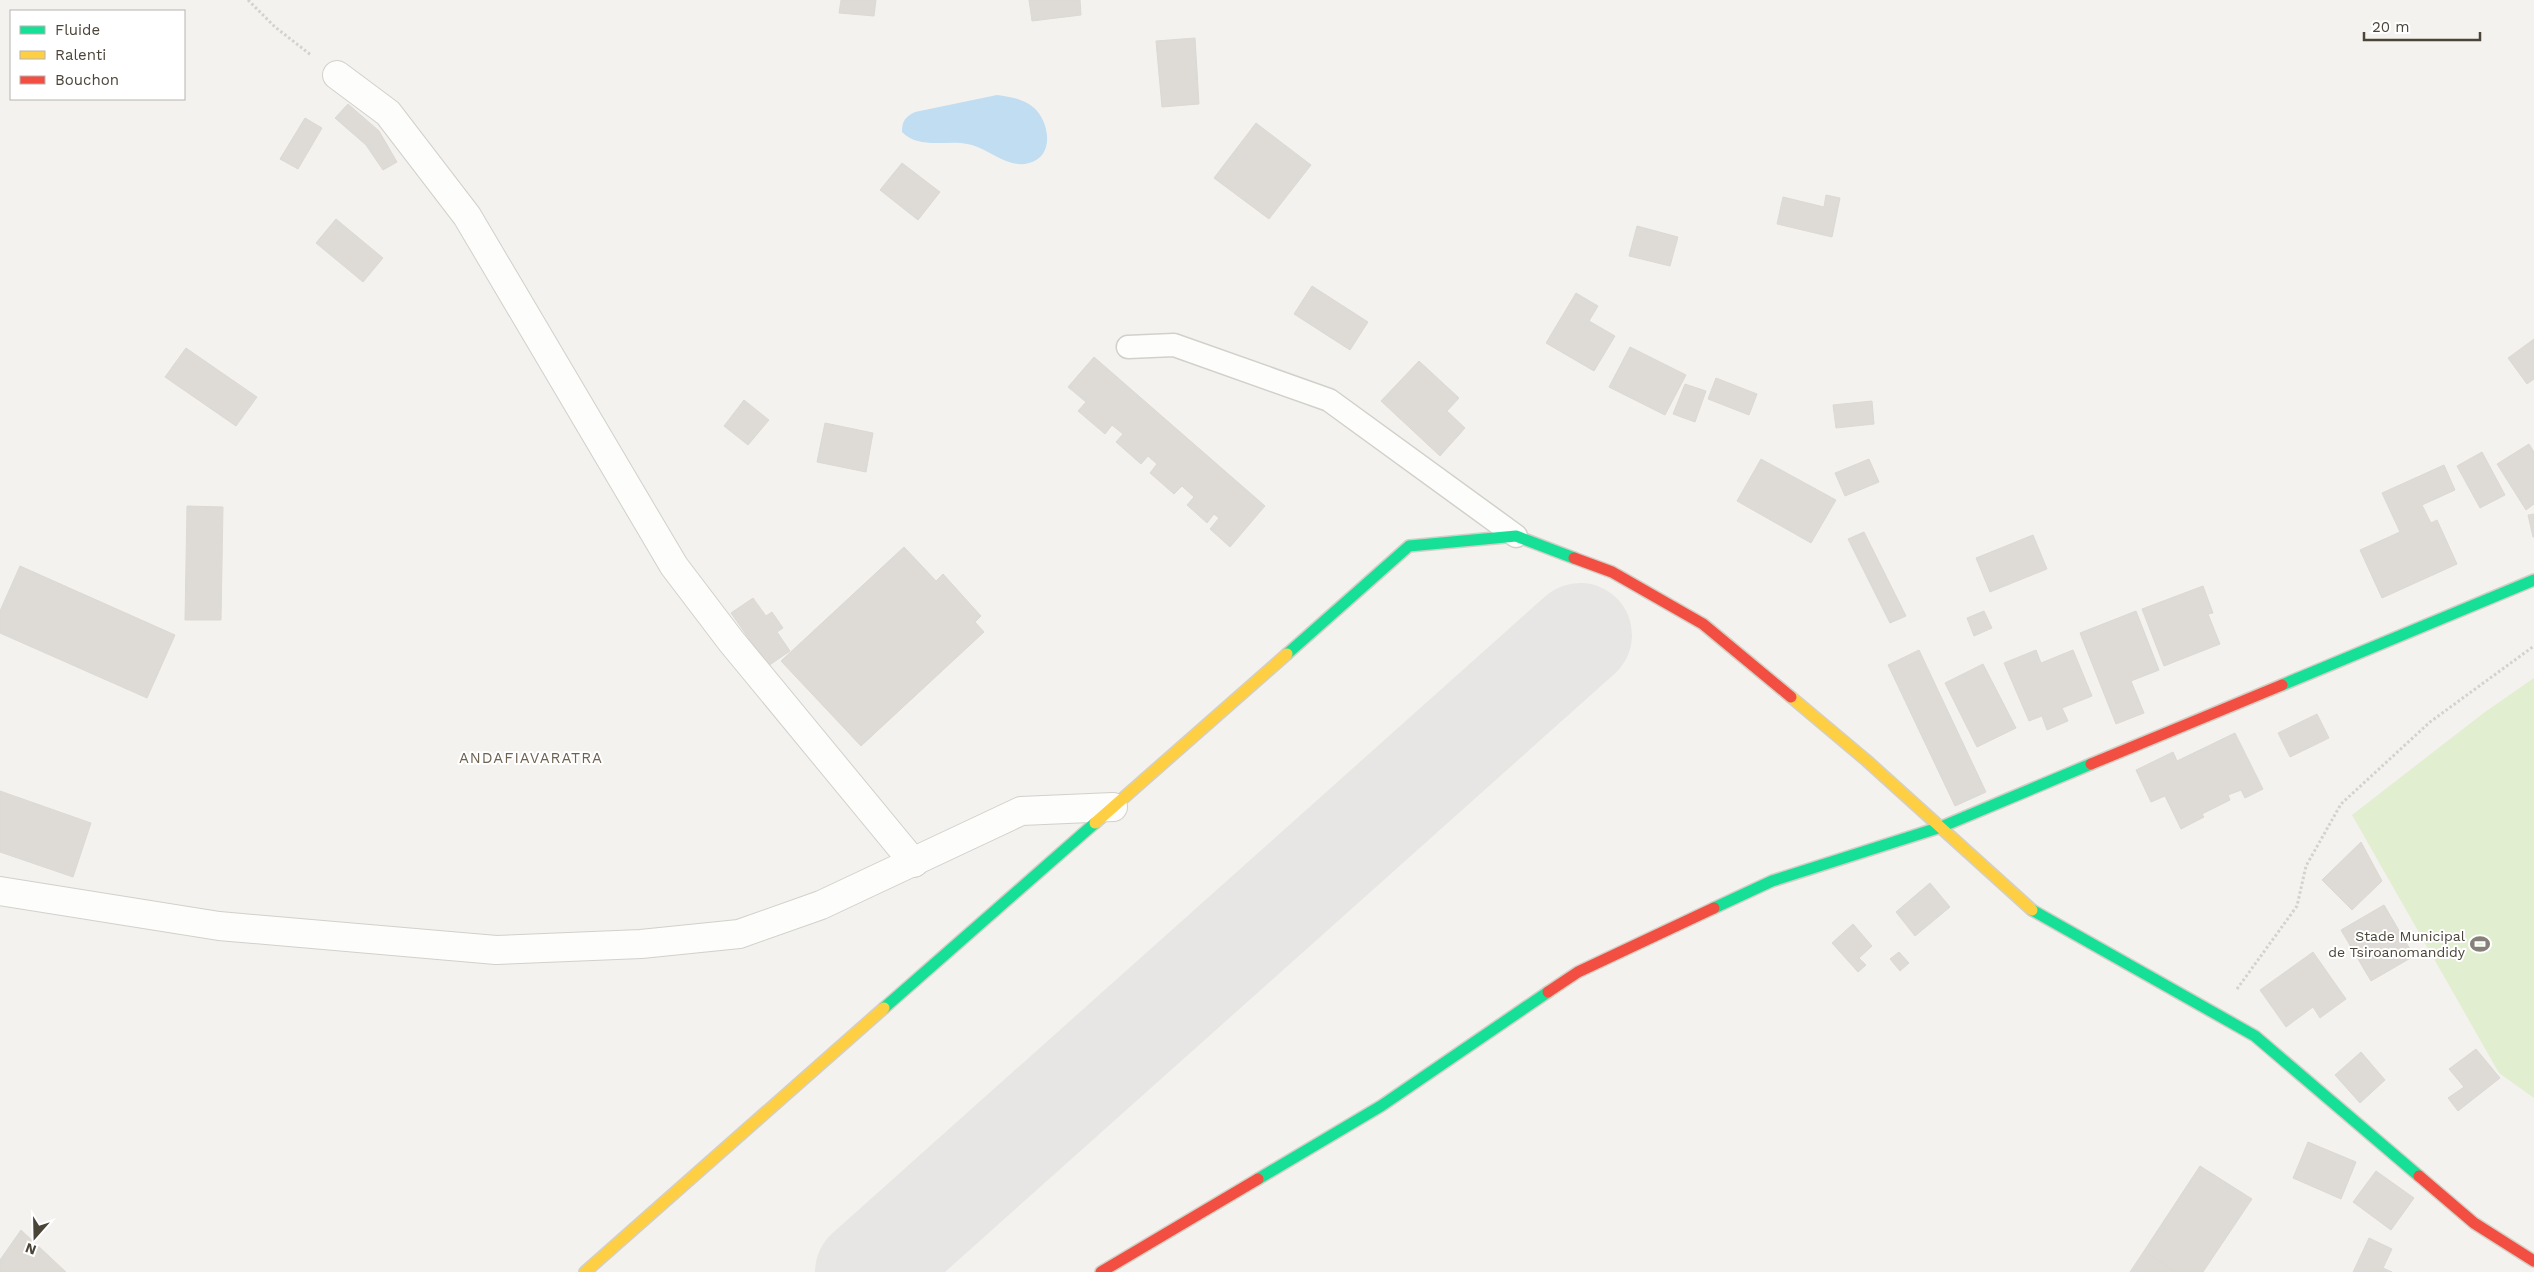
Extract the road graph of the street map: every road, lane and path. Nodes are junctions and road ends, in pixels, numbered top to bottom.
1 (248, 0) edge
2 (337, 75) joint
3 (1128, 348) dead end
4 (1516, 536) junction
5 (2534, 580) edge
6 (2534, 646) edge
7 (1113, 806) junction
8 (1942, 827) junction
9 (914, 863) junction
10 (0, 891) edge
11 (2218, 1015) junction
12 (2534, 1261) edge
13 (585, 1272) edge
14 (1101, 1272) edge

1 - 2 path
2 - 9 street
3 - 4 lane
4 - 7 street
4 - 8 street
5 - 8 street
6 - 11 path
7 - 9 street
7 - 13 street
8 - 11 street
8 - 14 street
9 - 10 street
11 - 12 street

